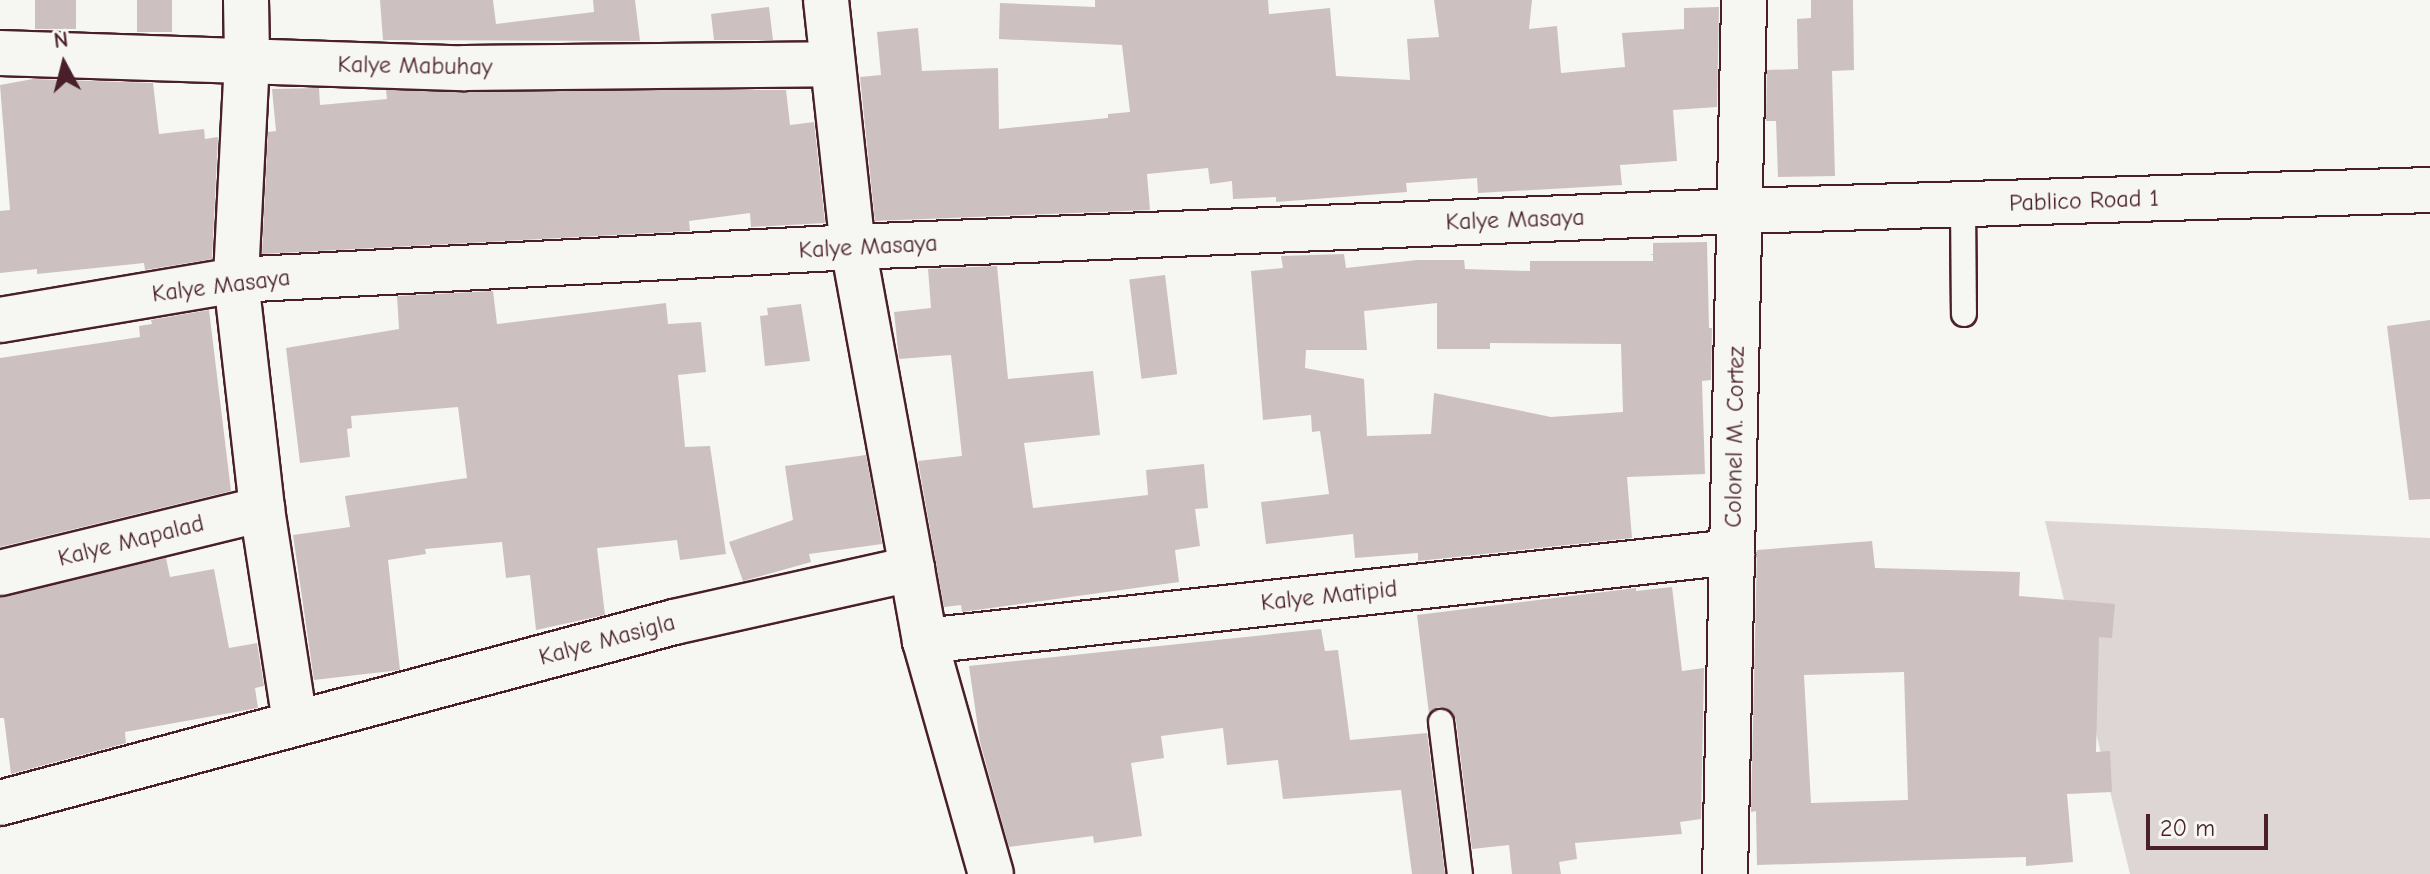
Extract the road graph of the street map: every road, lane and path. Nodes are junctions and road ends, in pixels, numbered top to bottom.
1 (246, 0) edge
2 (826, 0) edge
3 (1744, 0) edge
4 (0, 53) edge
5 (247, 60) junction
6 (831, 64) junction
7 (2430, 190) edge
8 (1963, 204) junction
9 (1739, 211) junction
10 (853, 247) junction
11 (236, 280) junction
12 (1964, 314) dead end
13 (0, 320) edge
14 (262, 509) junction
15 (1732, 552) junction
16 (912, 569) junction
17 (0, 573) edge
18 (925, 641) junction
19 (295, 722) junction
20 (1441, 722) dead end
21 (0, 803) edge
22 (1716, 873) edge
23 (991, 874) edge
24 (1460, 874) edge

1 - 5 street
2 - 6 street
3 - 9 street, Colonel M. Cortez
4 - 5 street, Kalye Mabuhay
5 - 6 street, Kalye Mabuhay
5 - 11 street
6 - 10 street
7 - 8 street, Pablico Road 1
8 - 9 street, Pablico Road 1
8 - 12 lane
9 - 10 street, Kalye Masaya
9 - 15 street, Colonel M. Cortez
10 - 11 street, Kalye Masaya
10 - 16 street
11 - 13 street, Kalye Masaya
11 - 14 street
14 - 17 street, Kalye Mapalad
14 - 19 street
15 - 18 street, Kalye Matipid
15 - 22 street, Colonel M. Cortez
16 - 18 street
16 - 19 street, Kalye Masigla
18 - 23 street
19 - 21 street, Kalye Masigla
20 - 24 lane

